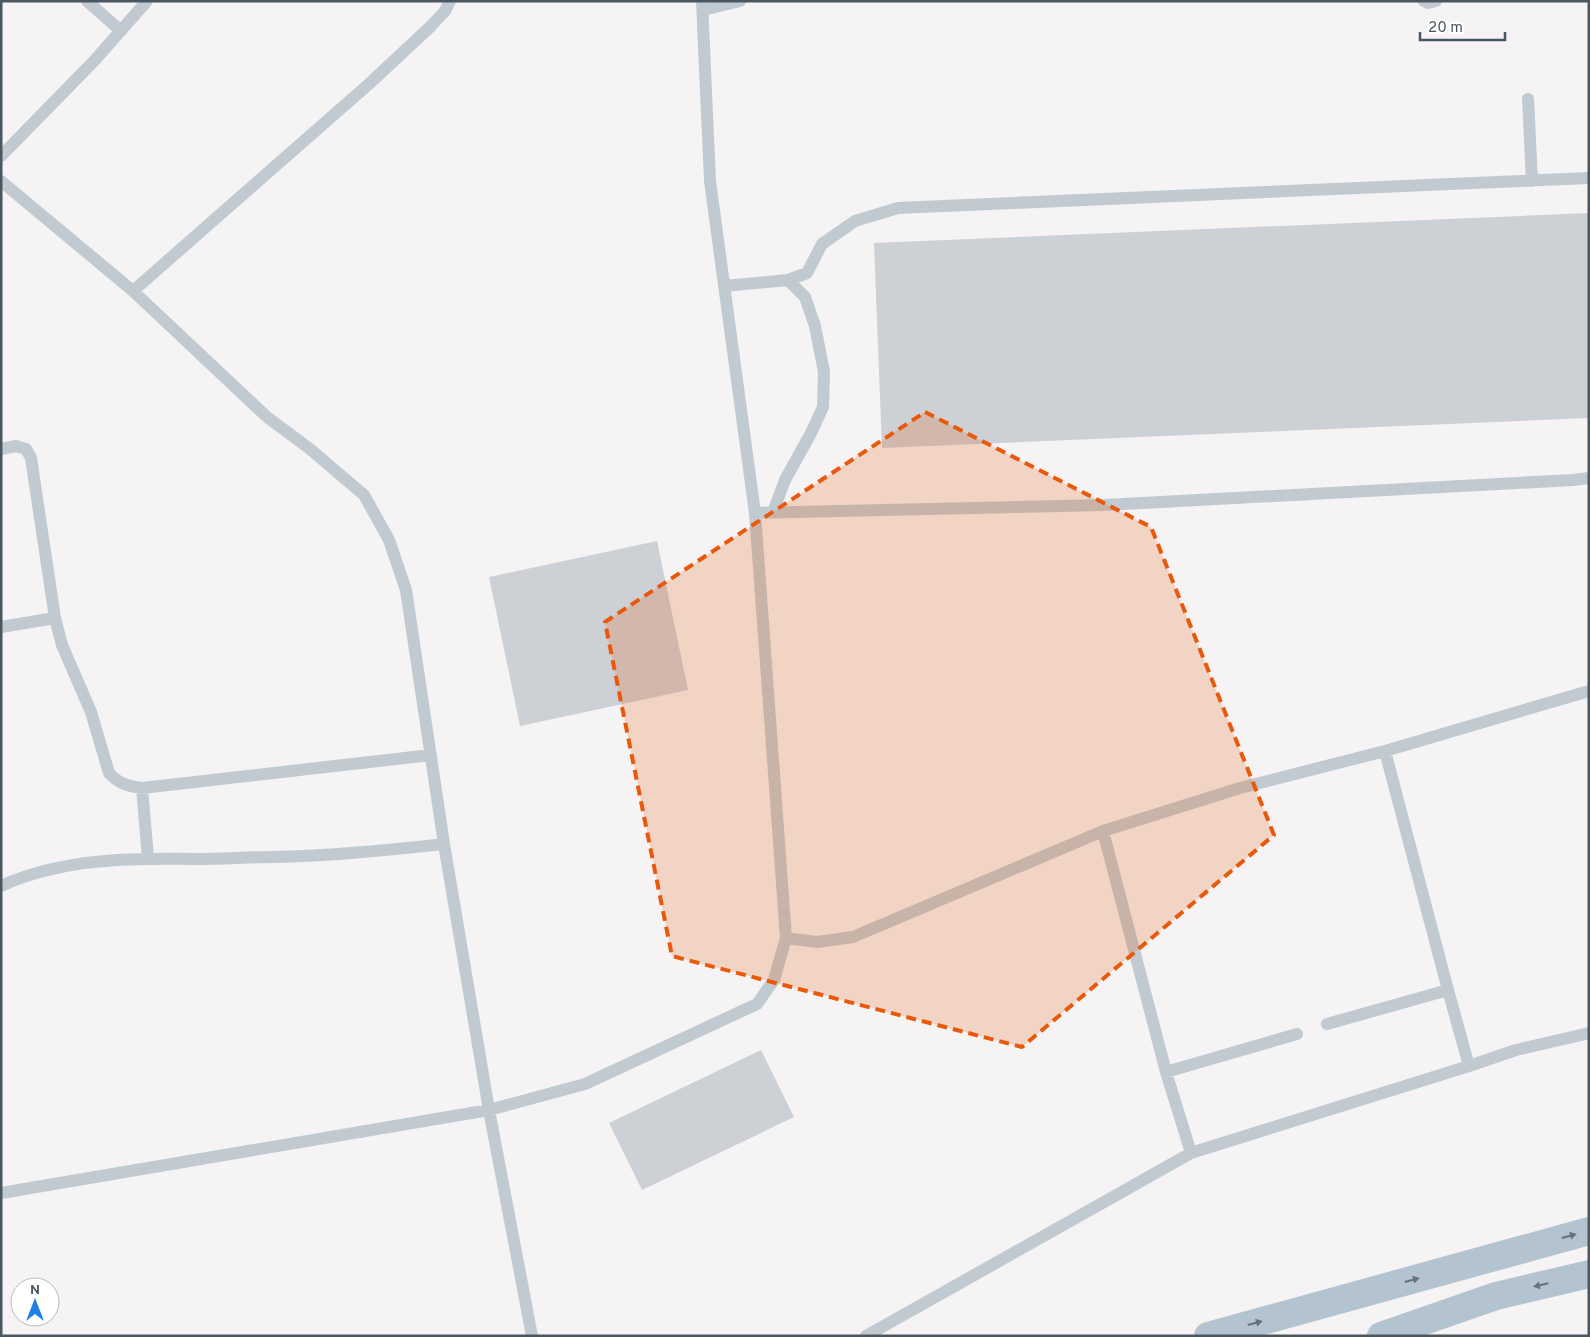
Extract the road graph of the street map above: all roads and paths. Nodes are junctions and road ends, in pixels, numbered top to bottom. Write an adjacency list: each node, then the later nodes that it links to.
1 (87, 1): 8 (lane)
2 (147, 1): 8 (lane)
3 (450, 1): 16 (lane)
4 (740, 1): 7 (lane)
5 (1424, 1): 6 (lane)
6 (1436, 1)
7 (703, 6): 15 (lane)
8 (121, 31): 10 (lane)
9 (1528, 99): 12 (lane)
10 (1, 156)
11 (1589, 178): 12 (lane)
12 (1532, 180): 14 (lane)
13 (1, 181): 16 (lane)
14 (788, 280): 15 (lane); 19 (lane)
15 (724, 286): 20 (lane)
16 (133, 291): 25 (lane)
17 (1, 449): 21 (lane)
18 (1589, 478): 19 (lane)
19 (773, 512): 20 (lane)
20 (755, 513): 31 (lane)
21 (55, 618): 22 (lane); 26 (lane)
22 (1, 627)
23 (1589, 691): 24 (lane)
24 (1385, 751): 27 (lane); 32 (lane)
25 (431, 755): 26 (lane); 28 (lane)
26 (142, 788): 29 (lane)
27 (1103, 831): 31 (lane); 37 (lane)
28 (444, 844): 29 (lane); 38 (lane)
29 (148, 858): 30 (lane)
30 (1, 886)
31 (786, 938): 38 (lane)
32 (1448, 990): 33 (lane); 36 (lane)
33 (1327, 1024)
34 (1589, 1033): 36 (lane)
35 (1297, 1034): 37 (lane)
36 (1470, 1066): 39 (lane)
37 (1166, 1072): 39 (lane)
38 (489, 1110): 40 (lane); 44 (lane)
39 (1191, 1153): 45 (lane)
40 (1, 1193)
41 (1589, 1231): 46 (main road, one-way to 41)
42 (1589, 1274): 43 (main road, one-way to 43)
43 (1411, 1331): 47 (main road)
44 (532, 1336)
45 (866, 1336)
46 (1208, 1336)
47 (1381, 1336)

